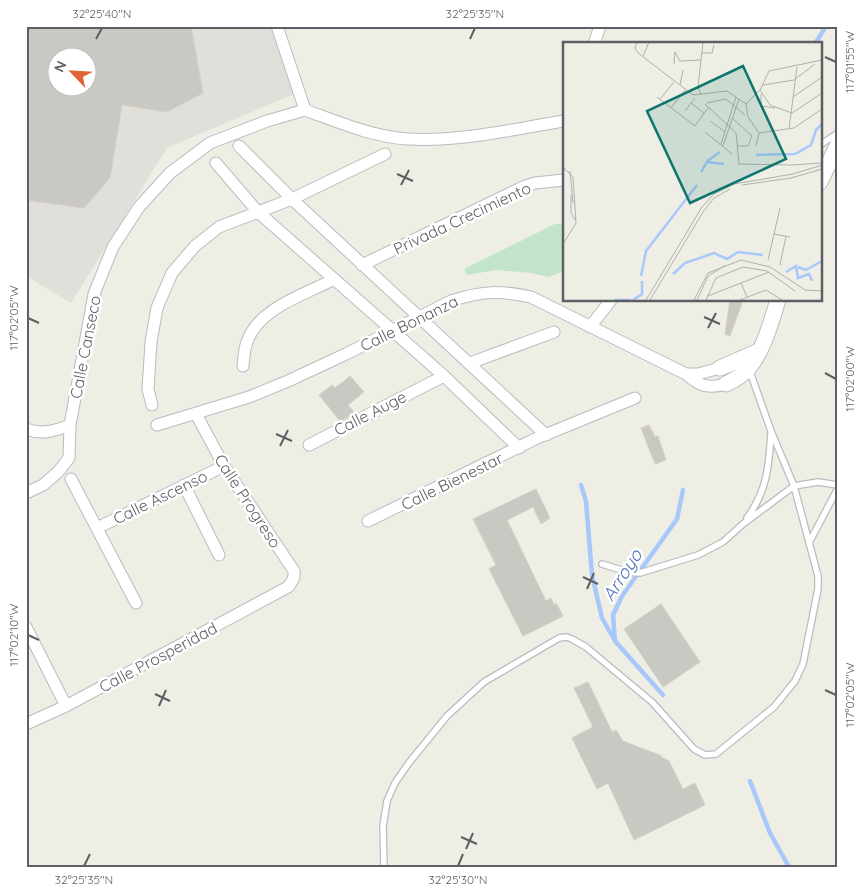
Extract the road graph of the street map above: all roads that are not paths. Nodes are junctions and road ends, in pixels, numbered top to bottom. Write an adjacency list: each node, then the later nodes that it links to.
1 (277, 26): 4 (street)
2 (600, 26): 3 (street)
3 (595, 42)
4 (306, 110): 5 (street); 34 (street, Calle Canseco)
5 (563, 121)
6 (838, 133): 7 (lane)
7 (822, 144)
8 (838, 144): 12 (street)
9 (239, 146): 14 (street)
10 (385, 154): 14 (street)
11 (216, 162): 15 (street)
12 (822, 178)
13 (563, 180): 16 (street, Privada Crecimiento)
14 (292, 199): 15 (street); 16 (street)
15 (258, 212): 17 (street); 32 (street)
16 (362, 265): 20 (street)
17 (334, 279): 22 (street); 26 (street)
18 (610, 301): 21 (street)
19 (778, 301): 24 (street)
20 (419, 317): 21 (street, Calle Bonanza); 22 (street, Calle Bonanza); 25 (street)
21 (590, 327): 28 (street, Calle Bonanza)
22 (392, 330): 29 (street); 33 (street, Calle Bonanza)
23 (554, 332): 25 (street)
24 (751, 359): 27 (street); 30 (street, Calle Bonanza); 37 (lane)
25 (470, 363): 38 (street)
26 (244, 366)
27 (720, 368): 28 (street)
28 (686, 374): 30 (street, Calle Bonanza)
29 (444, 376): 39 (street, Calle Auge); 40 (street)
30 (726, 384)
31 (635, 398): 38 (street, Calle Bienestar)
32 (152, 405)
33 (196, 414): 35 (street, Calle Bonanza); 41 (street, Calle Progreso)
34 (70, 425): 36 (street); 46 (street, Calle Canseco)
35 (157, 425)
36 (26, 430)
37 (771, 431): 44 (lane); 48 (lane)
38 (546, 435): 40 (street, Calle Bienestar)
39 (308, 445)
40 (519, 448): 47 (street, Calle Bienestar)
41 (224, 466): 43 (street, Calle Ascenso); 53 (street, Calle Progreso)
42 (71, 479): 49 (street)
43 (184, 485): 49 (street, Calle Ascenso); 51 (street)
44 (794, 486): 45 (lane); 48 (lane); 50 (lane)
45 (838, 487): 50 (lane)
46 (26, 494)
47 (368, 521)
48 (743, 524): 52 (lane)
49 (97, 528): 54 (street)
50 (810, 541): 58 (lane)
51 (219, 555)
52 (602, 564)
53 (288, 587): 56 (street, Calle Prosperidad)
54 (136, 603)
55 (26, 627): 56 (street)
56 (66, 706): 57 (street, Calle Prosperidad)
57 (26, 724)
58 (384, 867)

